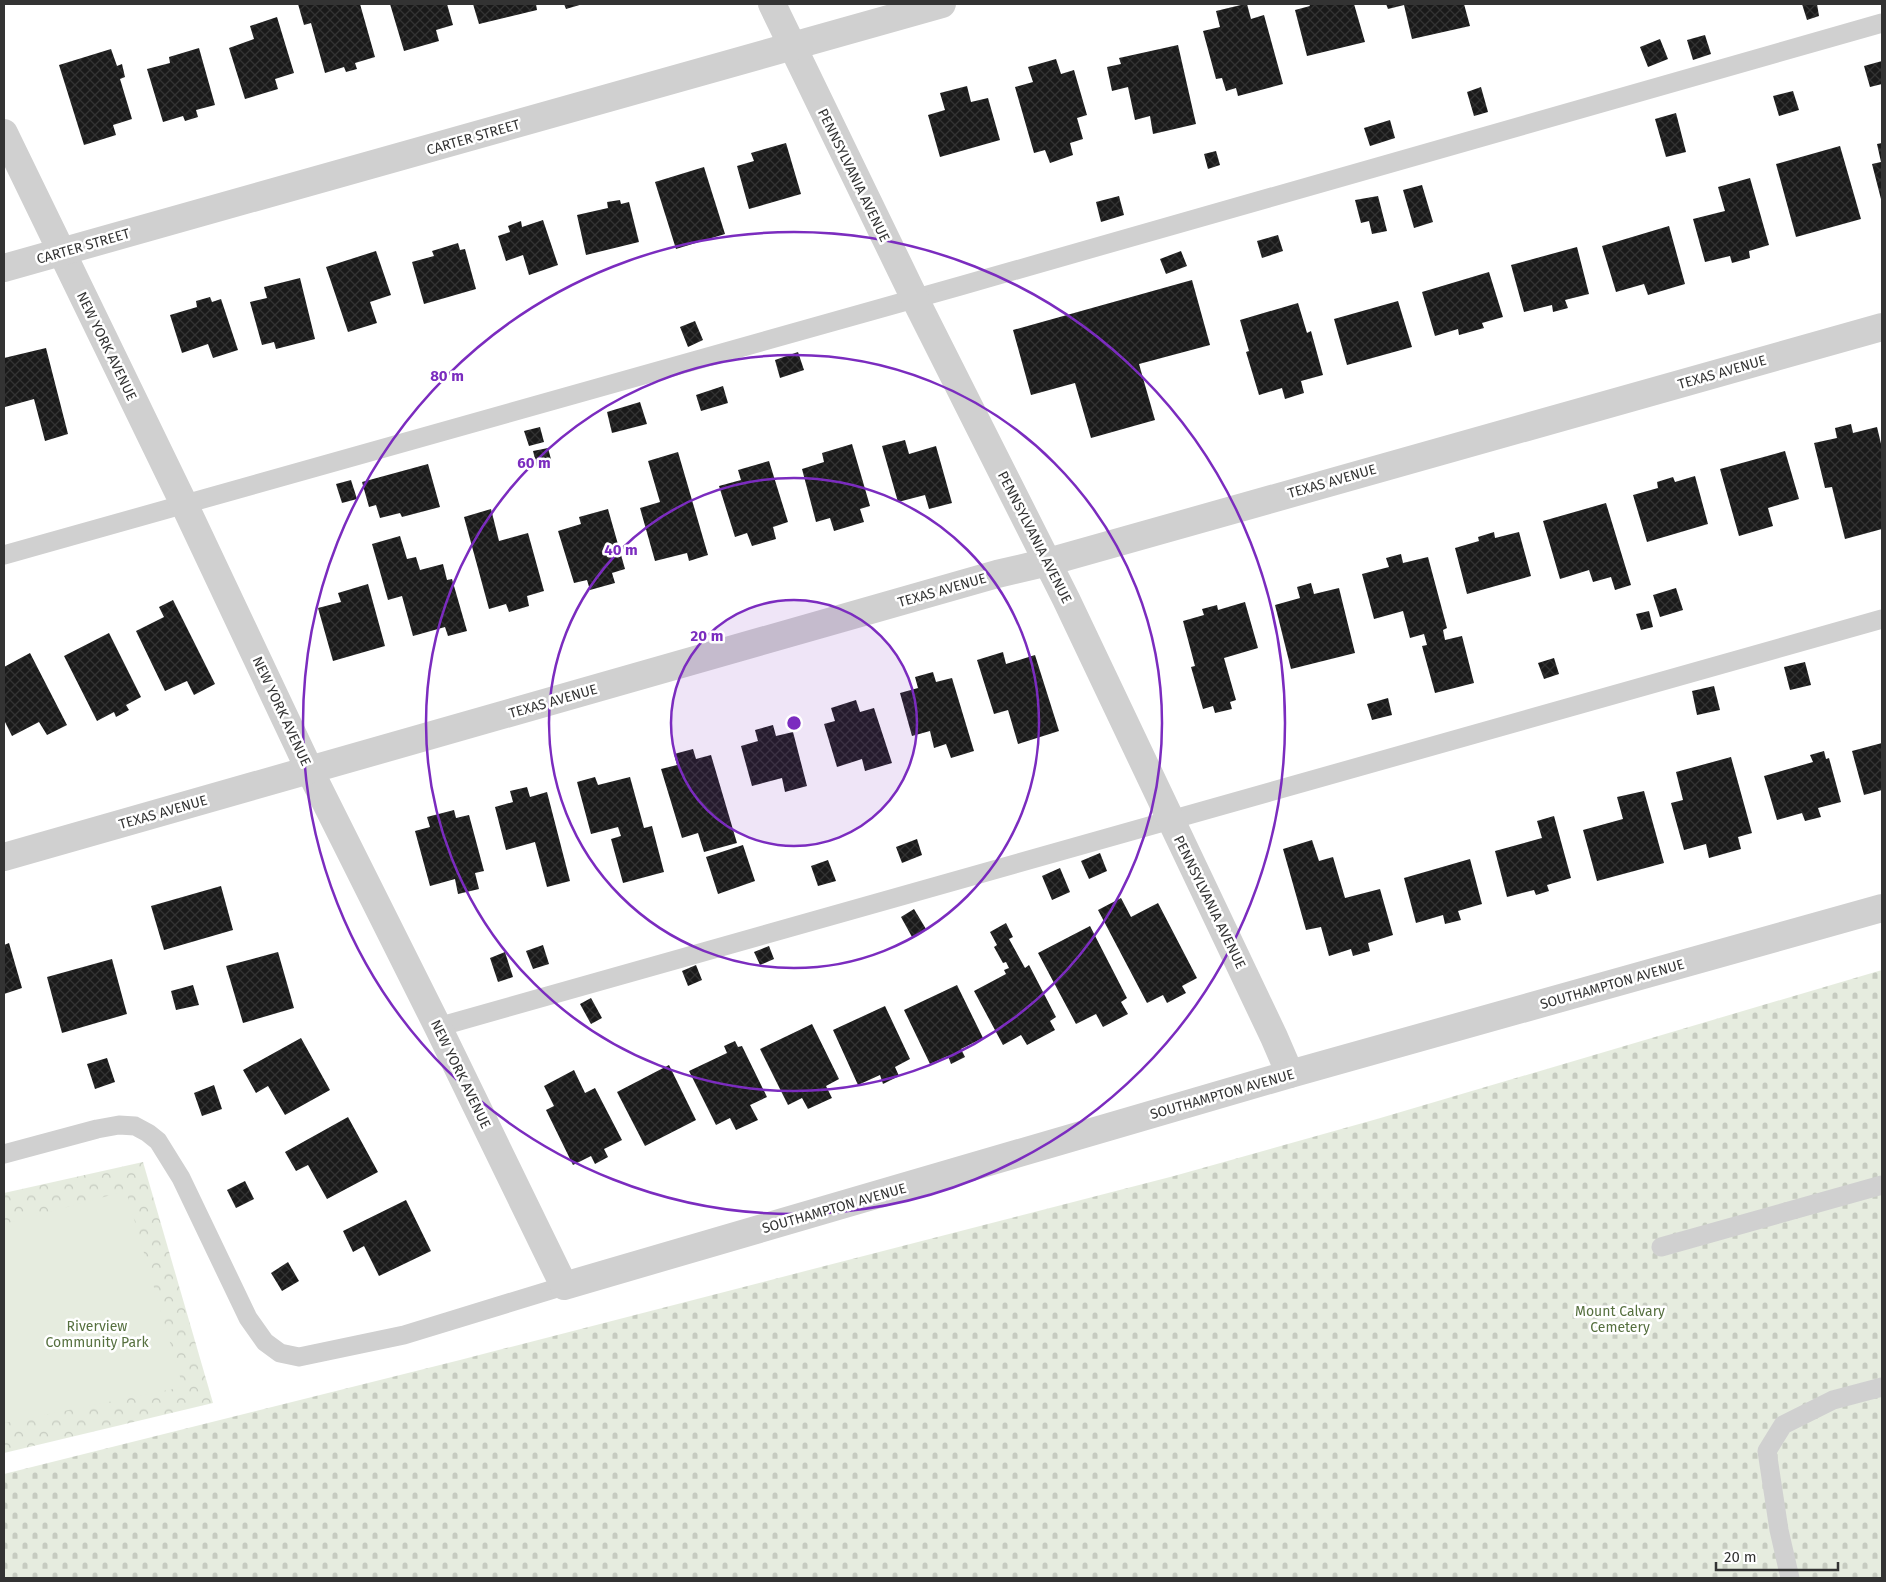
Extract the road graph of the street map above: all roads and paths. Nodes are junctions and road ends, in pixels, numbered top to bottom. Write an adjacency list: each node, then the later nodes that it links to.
1 (772, 4): 4 (street, PENNSYLVANIA AVENUE)
2 (942, 4): 4 (street, CARTER STREET)
3 (1882, 23): 8 (lane)
4 (793, 46): 6 (street, CARTER STREET); 8 (street, PENNSYLVANIA AVENUE)
5 (4, 133): 6 (street, NEW YORK AVENUE)
6 (61, 253): 7 (street, CARTER STREET); 10 (street, NEW YORK AVENUE)
7 (4, 268)
8 (915, 299): 10 (lane); 12 (street, PENNSYLVANIA AVENUE)
9 (1882, 327): 12 (street, TEXAS AVENUE)
10 (184, 504): 11 (lane); 14 (street, NEW YORK AVENUE)
11 (4, 556)
12 (1048, 562): 14 (street, TEXAS AVENUE); 15 (street, PENNSYLVANIA AVENUE)
13 (1882, 619): 15 (lane)
14 (310, 771): 16 (street, TEXAS AVENUE); 18 (street, NEW YORK AVENUE)
15 (1171, 820): 18 (lane); 19 (street, PENNSYLVANIA AVENUE)
16 (4, 857)
17 (1882, 908): 19 (street, SOUTHAMPTON AVENUE)
18 (438, 1027): 23 (street, NEW YORK AVENUE)
19 (1290, 1074): 23 (street, SOUTHAMPTON AVENUE)
20 (4, 1154): 23 (lane)
21 (1882, 1185): 22 (lane)
22 (1661, 1247)
23 (564, 1286)
24 (1882, 1387): 25 (lane)
25 (1790, 1578)

